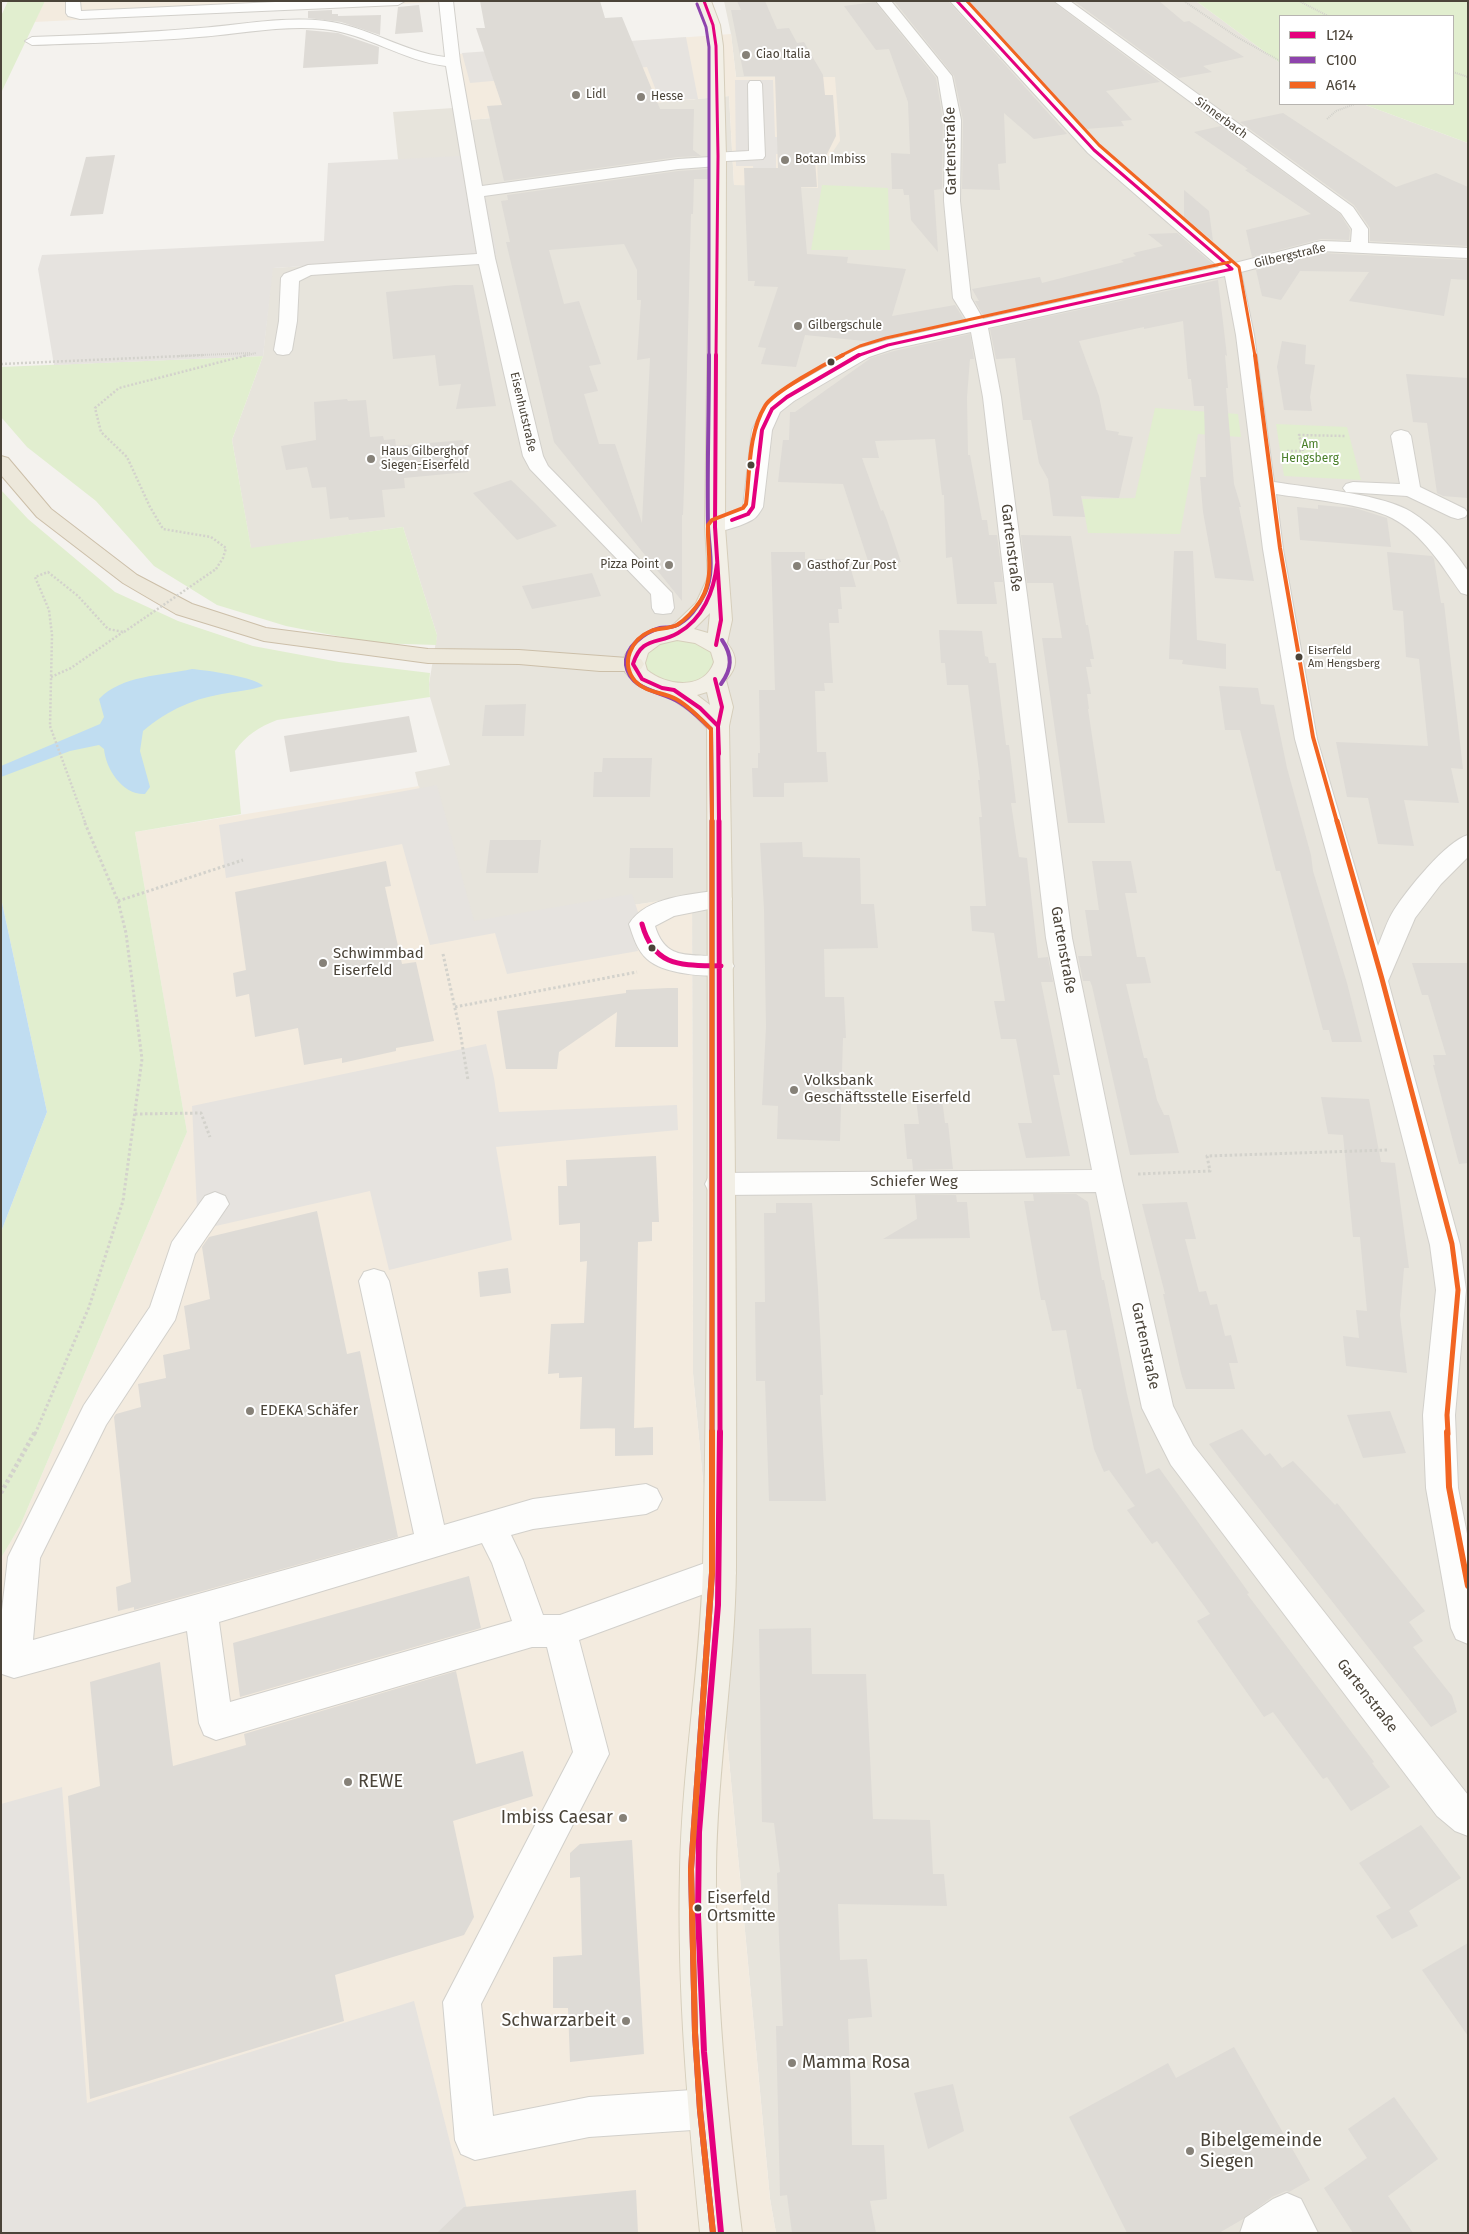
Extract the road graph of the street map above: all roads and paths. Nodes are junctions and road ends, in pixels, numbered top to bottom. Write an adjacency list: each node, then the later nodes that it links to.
1 (74, 1): 2 (street)
2 (398, 1)
3 (704, 1): 19 (main road)
4 (883, 1): 25 (street, Gartenstraße)
5 (957, 1): 24 (street)
6 (1061, 1): 21 (street, Sinnerbach)
7 (1184, 1): 12 (path)
8 (1299, 1): 10 (path)
9 (446, 2): 13 (street, Eisenhutstraße)
10 (1326, 15)
11 (32, 41): 13 (street)
12 (1279, 60)
13 (453, 62): 20 (street, Eisenhutstraße)
14 (1454, 72): 15 (path)
15 (1468, 77)
16 (755, 84): 19 (street)
17 (1352, 105): 18 (path)
18 (1327, 118)
19 (718, 158): 20 (street); 36 (main road)
20 (474, 192): 23 (street, Eisenhutstraße)
21 (1358, 247): 22 (street, Gilbergstraße); 24 (street, Gilbergstraße)
22 (1468, 253)
23 (486, 258): 26 (street); 39 (street, Eisenhutstraße)
24 (1232, 269): 25 (street, Gilbergstraße); 32 (street)
25 (979, 326): 36 (street, Gilbergstraße); 61 (street, Gartenstraße)
26 (283, 350)
27 (1, 364): 40 (path, bridge)
28 (1299, 435): 29 (path)
29 (1345, 436)
30 (1401, 436): 34 (street)
31 (1, 462): 43 (highway)
32 (1264, 486): 33 (street); 55 (street)
33 (1291, 489): 34 (street); 38 (street)
34 (1411, 490): 35 (street)
35 (1458, 513)
36 (715, 526): 37 (main road)
37 (717, 579): 41 (main road); 42 (main road)
38 (1468, 588)
39 (663, 608)
40 (124, 632): 44 (path); 44 (path)
41 (678, 633): 42 (main road); 43 (main road)
42 (716, 645): 45 (main road)
43 (636, 656): 46 (main road)
44 (51, 677): 51 (path)
45 (715, 679): 46 (main road); 47 (main road)
46 (674, 690): 47 (main road)
47 (718, 726): 50 (main road)
48 (1468, 843): 55 (street)
49 (243, 860): 51 (path)
50 (720, 899): 53 (street); 54 (main road)
51 (118, 901): 58 (path)
52 (443, 954): 56 (path)
53 (668, 959): 54 (street); 56 (path)
54 (720, 966): 62 (main road)
55 (1375, 981): 60 (street)
56 (455, 1007): 57 (path)
57 (468, 1080)
58 (134, 1114): 59 (path); 65 (path)
59 (210, 1137)
60 (1421, 1148): 61 (path); 71 (street)
61 (1108, 1181): 62 (street, Schiefer Weg); 73 (street, Gartenstraße)
62 (719, 1184): 69 (main road)
63 (215, 1204): 70 (street)
64 (374, 1281): 68 (street)
65 (1, 1493)
66 (646, 1499): 67 (street)
67 (490, 1526): 68 (street); 72 (street)
68 (432, 1544): 70 (street)
69 (718, 1573): 72 (street); 74 (main road)
70 (201, 1611): 72 (street)
71 (1468, 1628)
72 (546, 1631): 74 (street)
73 (1468, 1818)
74 (707, 2109): 75 (main road)
75 (721, 2233)
76 (1260, 2233): 77 (street)
77 (1298, 2233)

